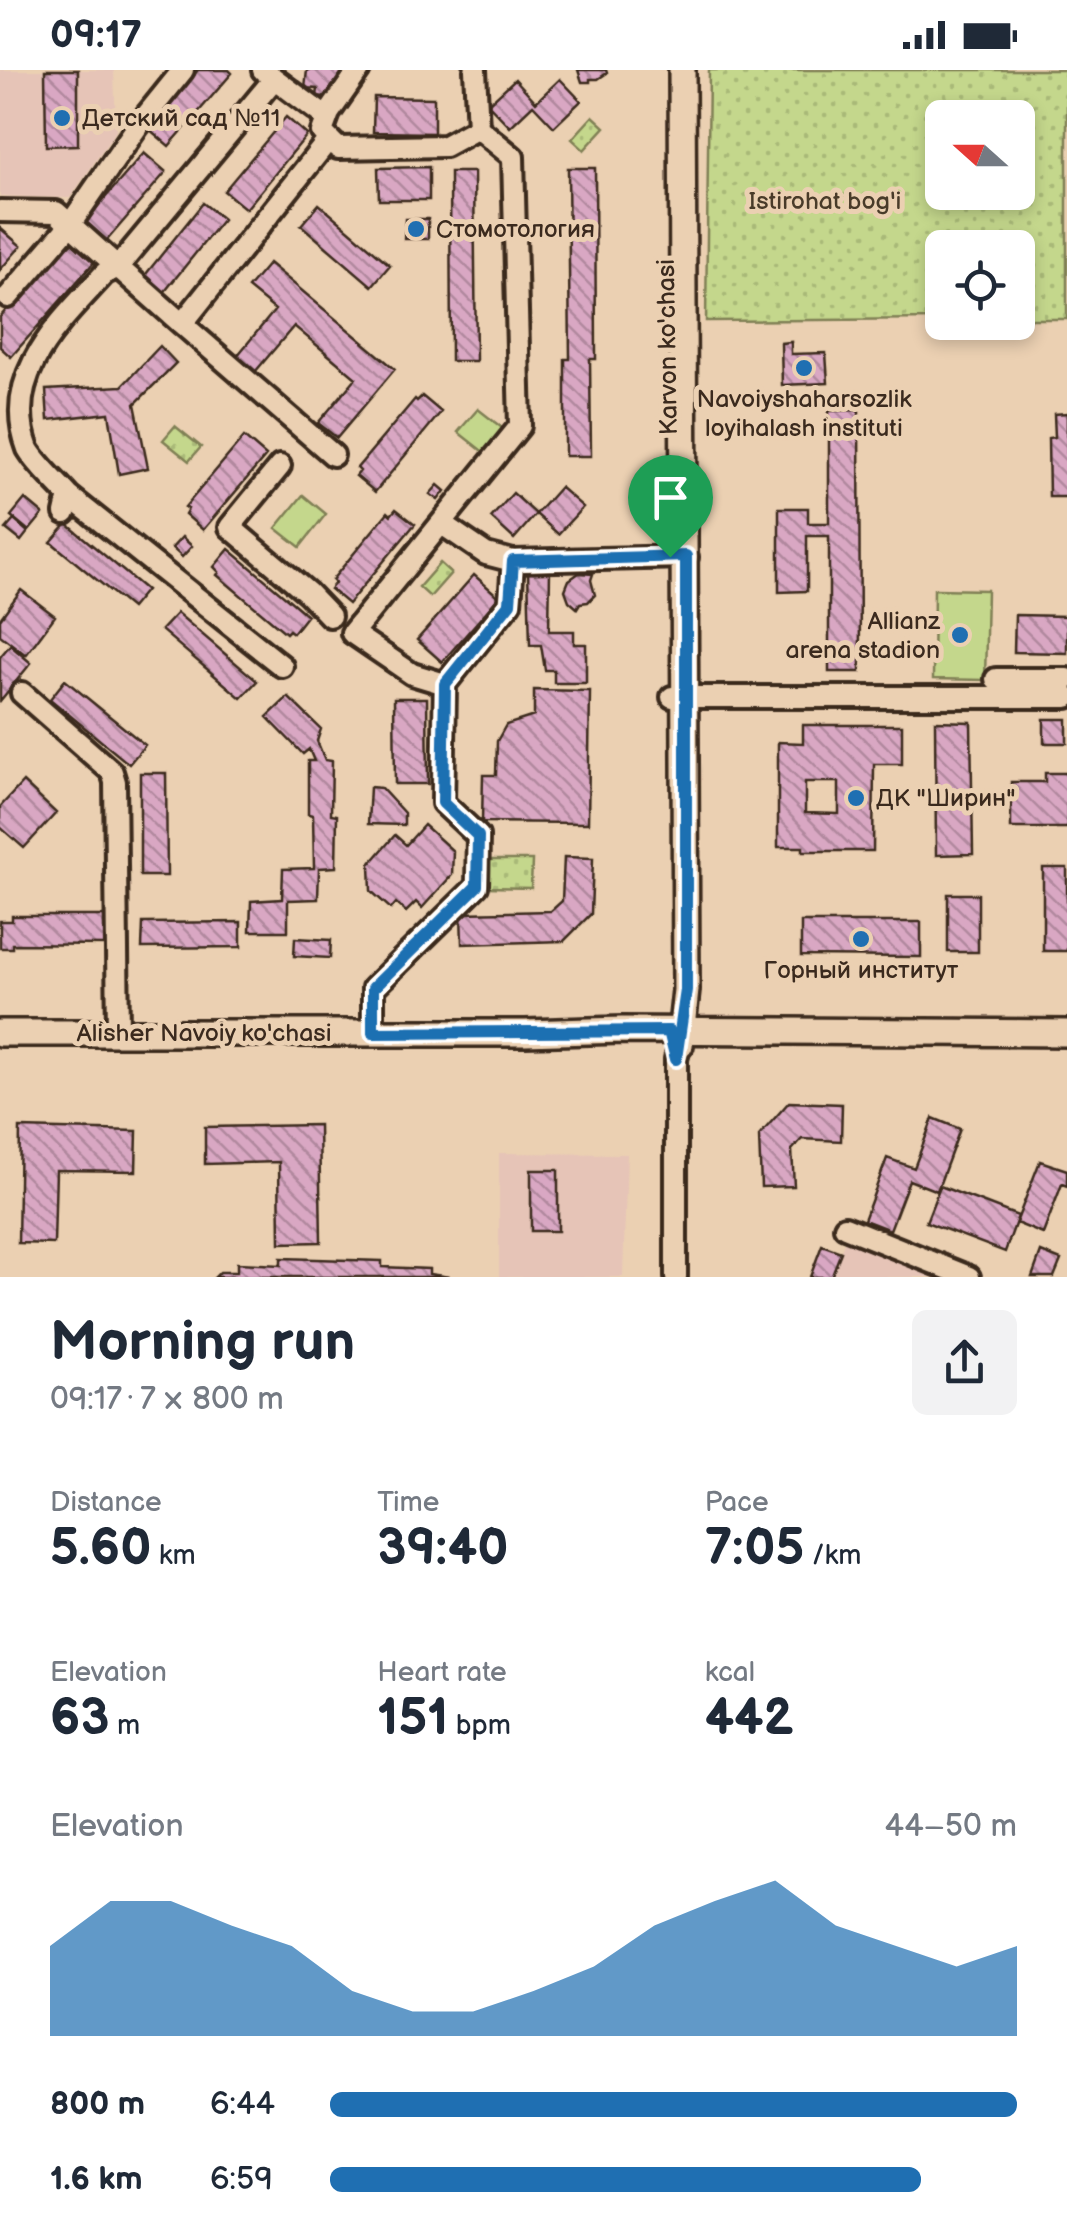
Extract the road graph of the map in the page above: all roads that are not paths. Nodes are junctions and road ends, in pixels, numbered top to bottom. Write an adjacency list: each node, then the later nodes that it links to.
1 (183, 70): 10 (street)
2 (359, 70): 8 (street)
3 (475, 70): 7 (street)
4 (665, 70): 17 (main road, Karvon ko'chasi)
5 (682, 70): 17 (main road)
6 (269, 74): 8 (street); 11 (street)
7 (478, 128): 8 (street); 16 (street)
8 (328, 129): 13 (street)
9 (0, 211): 10 (street)
10 (68, 226): 11 (street); 12 (street)
11 (117, 268): 13 (street); 20 (street)
12 (3, 298)
13 (182, 324): 14 (street)
14 (333, 456)
15 (280, 466): 19 (street)
16 (442, 524): 18 (street); 23 (street)
17 (678, 557): 18 (street); 25 (main road, Karvon ko'chasi)
18 (513, 561): 23 (street)
19 (330, 616)
20 (282, 666)
21 (996, 679): 22 (street)
22 (1067, 679)
23 (445, 684): 29 (street)
24 (22, 693): 27 (street)
25 (679, 697): 26 (street); 31 (main road, Karvon ko'chasi)
26 (1067, 697)
27 (118, 1032): 28 (main road, Alisher Navoiy ko'chasi); 29 (main road, Alisher Navoiy ko'chasi)
28 (0, 1033)
29 (373, 1033): 31 (main road, Alisher Navoiy ko'chasi)
30 (1067, 1033): 31 (main road, Alisher Navoiy ko'chasi)
31 (675, 1042): 32 (main road, Alisher Navoiy ko'chasi); 33 (main road, Alisher Navoiy ko'chasi); 35 (street)
32 (1067, 1045)
33 (0, 1046)
34 (845, 1227): 36 (street)
35 (676, 1277)
36 (969, 1277)

